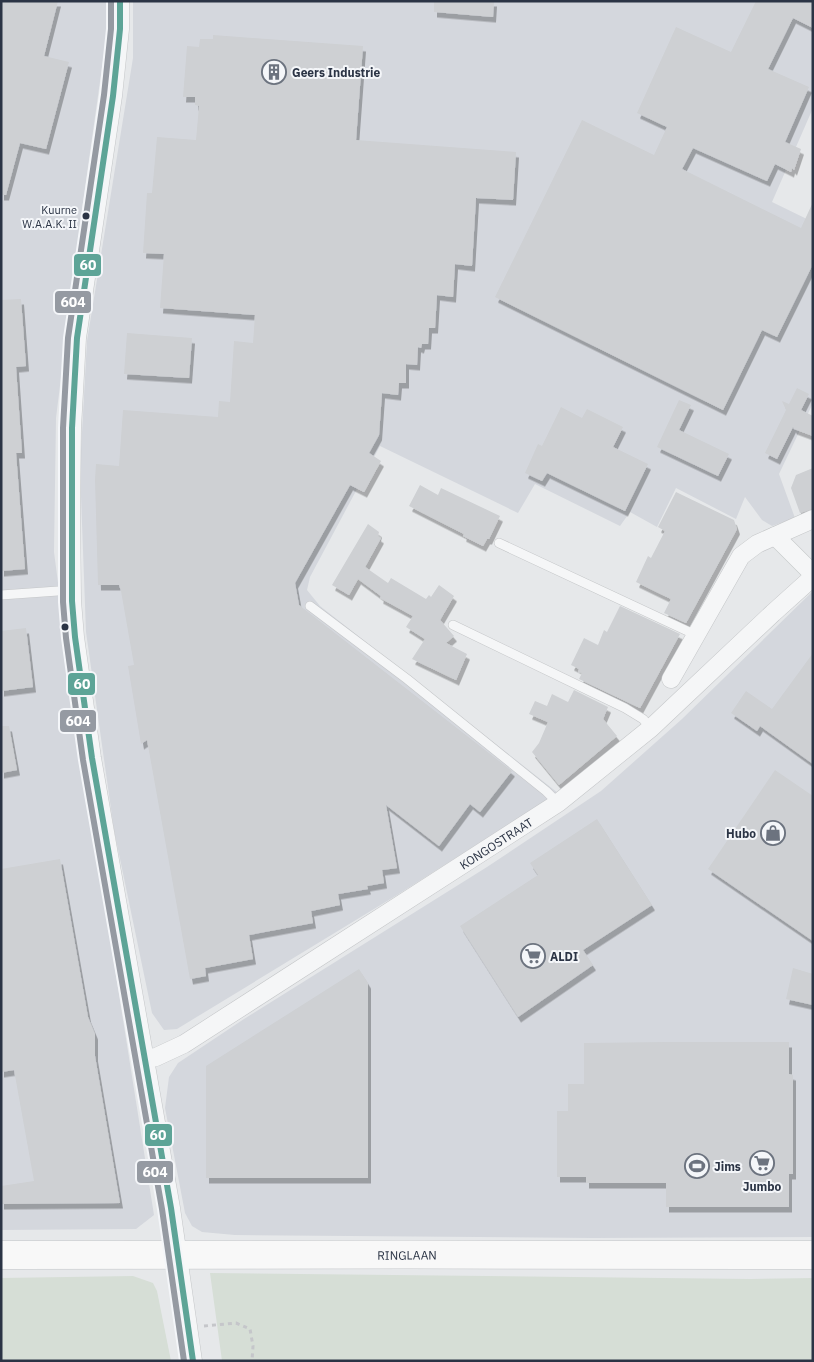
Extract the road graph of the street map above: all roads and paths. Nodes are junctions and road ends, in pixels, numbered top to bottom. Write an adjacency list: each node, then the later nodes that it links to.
1 (120, 1): 6 (street)
2 (813, 519): 3 (street)
3 (775, 536): 5 (street, KONGOSTRAAT); 10 (street)
4 (499, 543): 10 (lane)
5 (813, 576): 12 (street, KONGOSTRAAT)
6 (72, 590): 7 (lane); 14 (street)
7 (1, 595)
8 (310, 606): 13 (lane)
9 (453, 625): 12 (lane)
10 (696, 635): 11 (street)
11 (671, 679)
12 (651, 728): 13 (street, KONGOSTRAAT)
13 (558, 803): 14 (street, KONGOSTRAAT)
14 (144, 1059): 16 (street)
15 (1, 1255): 16 (main road, RINGLAAN)
16 (178, 1255): 17 (main road, RINGLAAN); 18 (street)
17 (813, 1255)
18 (189, 1328): 19 (street); 20 (path)
19 (193, 1361)
20 (252, 1361)

